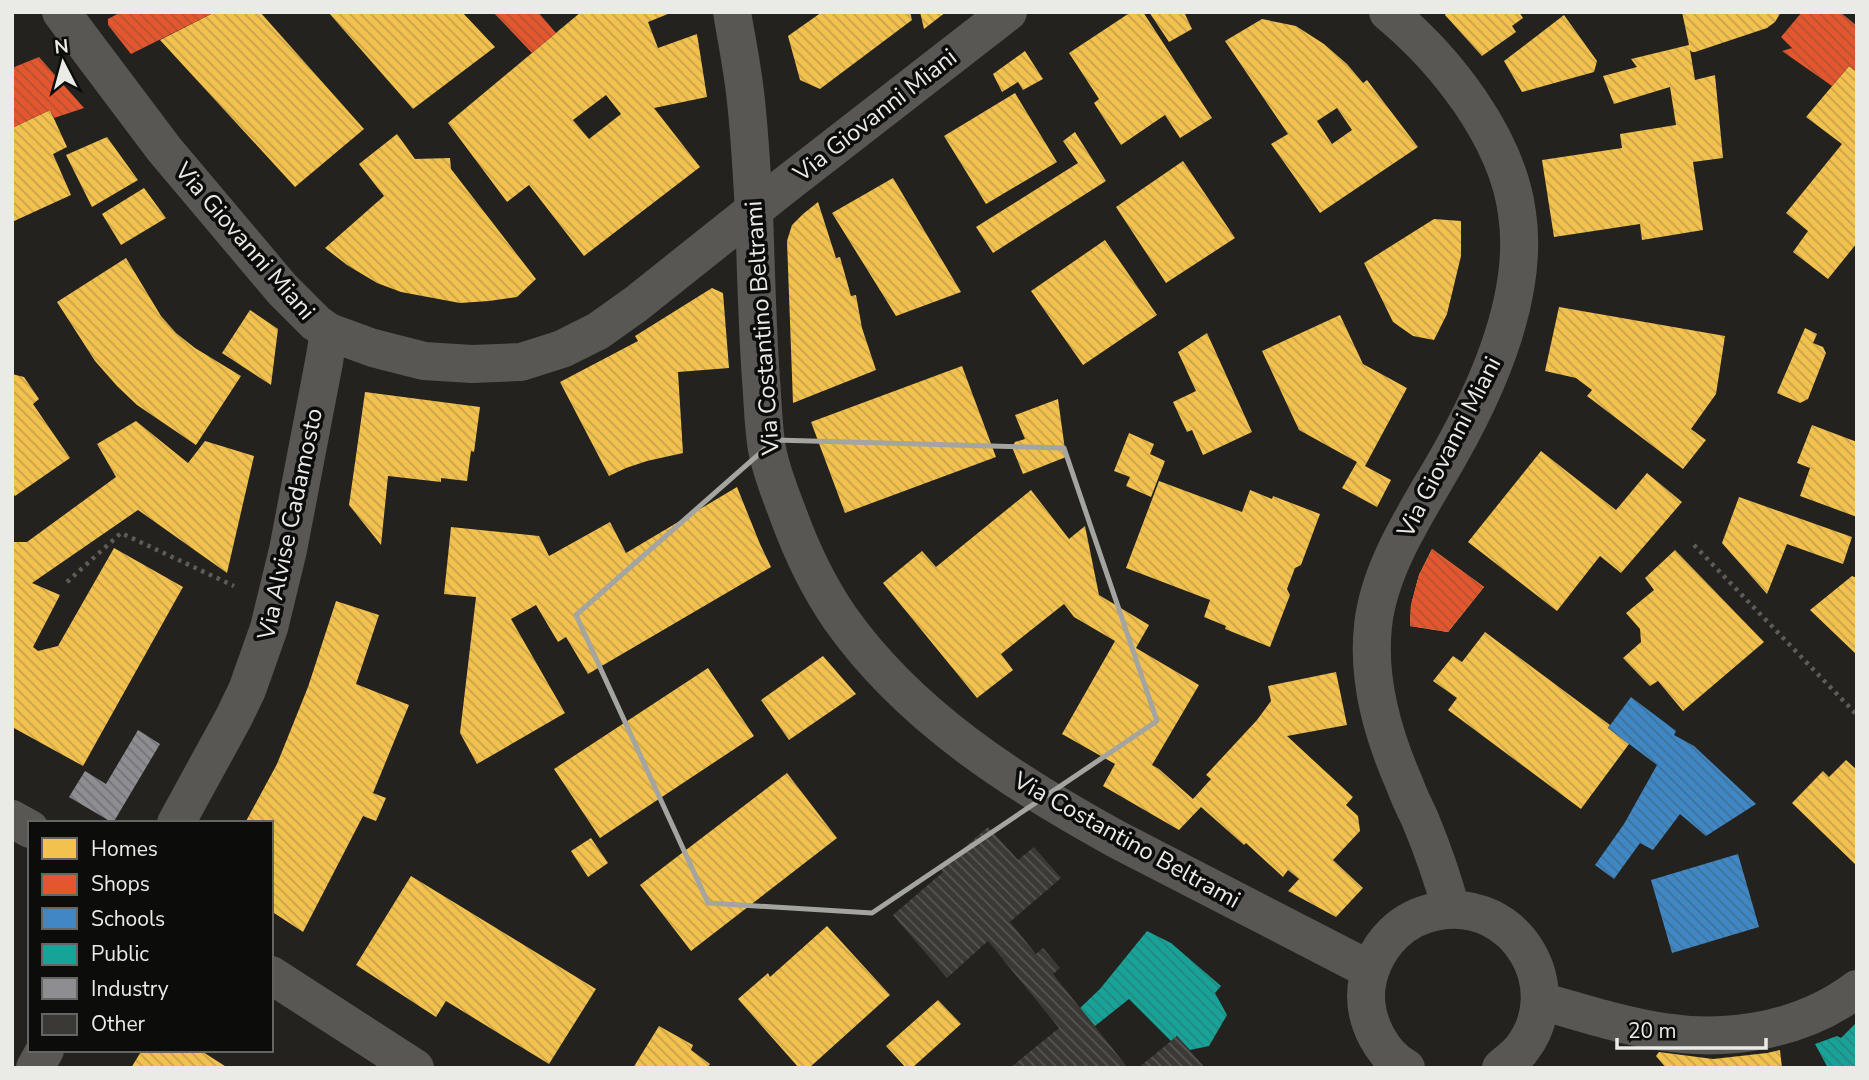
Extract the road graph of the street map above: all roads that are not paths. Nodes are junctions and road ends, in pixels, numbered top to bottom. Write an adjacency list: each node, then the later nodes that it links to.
1 (61, 12): 6 (street, Via Giovanni Miani)
2 (732, 12): 5 (street, Via Costantino Beltrami)
3 (1008, 12): 5 (street, Via Giovanni Miani)
4 (1388, 12): 10 (street, Via Giovanni Miani)
5 (754, 210): 6 (street, Via Giovanni Miani); 11 (street, Via Costantino Beltrami)
6 (329, 332): 8 (street, Via Alvise Cadamosto)
7 (12, 820): 9 (street)
8 (177, 821)
9 (28, 828)
10 (1451, 909): 11 (street); 14 (street)
11 (1370, 970): 16 (street)
12 (273, 976): 18 (street)
13 (1857, 989): 14 (street)
14 (1540, 1001): 19 (street)
15 (44, 1052): 17 (street)
16 (1401, 1067)
17 (35, 1068)
18 (415, 1068)
19 (1501, 1068)

